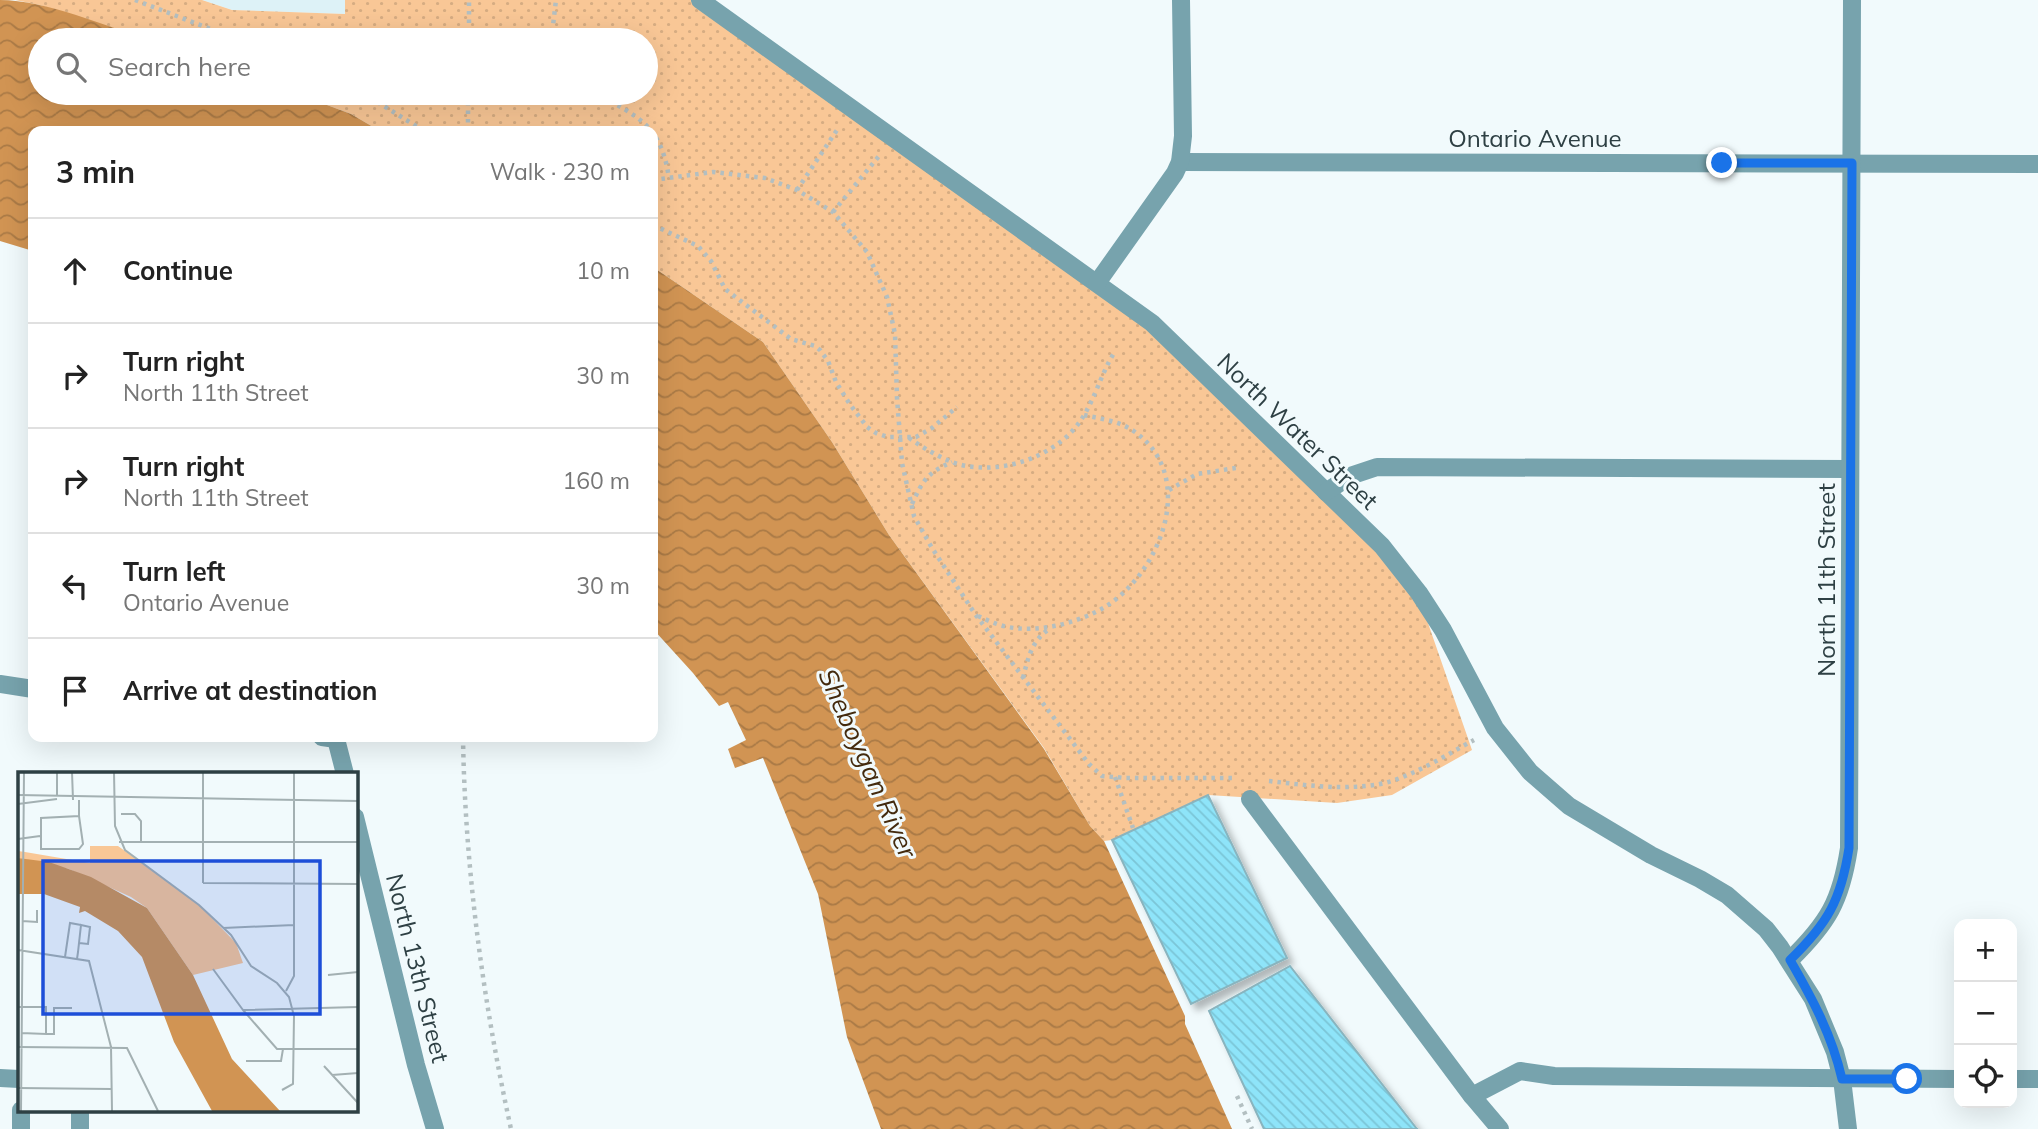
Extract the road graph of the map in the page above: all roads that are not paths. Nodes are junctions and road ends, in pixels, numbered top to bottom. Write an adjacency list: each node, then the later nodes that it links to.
1 (700, 0): 7 (street, North Water Street)
2 (1181, 0): 4 (street)
3 (1852, 0): 5 (street, North 11th Street)
4 (1180, 162): 5 (street, Ontario Avenue); 7 (street)
5 (1852, 163): 6 (street, Ontario Avenue); 8 (street, North 11th Street)
6 (2038, 164)
7 (1097, 283): 9 (street, North Water Street)
8 (1850, 469): 9 (street); 16 (street, North 11th Street)
9 (1326, 492): 16 (street, North Water Street)
10 (0, 684): 11 (street)
11 (28, 688)
12 (331, 742): 13 (street)
13 (344, 772)
14 (1250, 799): 23 (street)
15 (357, 825): 24 (street, North 13th Street)
16 (1790, 960): 19 (street)
17 (0, 1078): 18 (street)
18 (18, 1079)
19 (1842, 1079): 20 (street); 23 (street); 26 (street)
20 (1954, 1079)
21 (2017, 1079): 22 (street)
22 (2038, 1079)
23 (1472, 1096): 25 (street)
24 (435, 1129)
25 (1500, 1129)
26 (1848, 1129)

